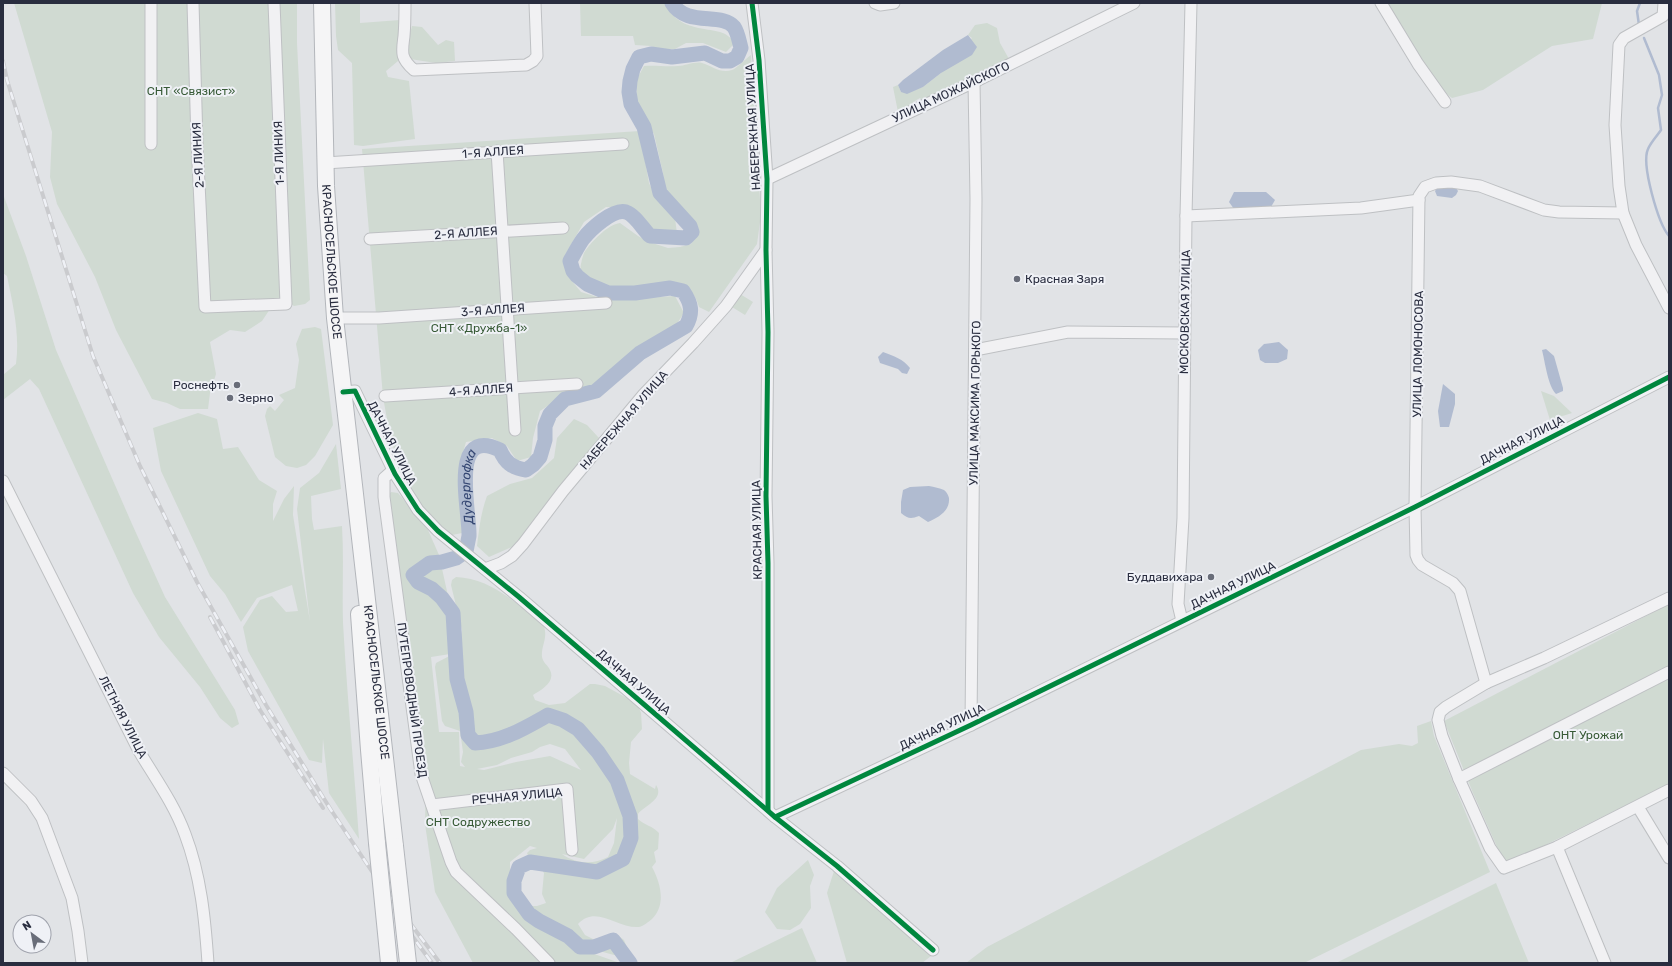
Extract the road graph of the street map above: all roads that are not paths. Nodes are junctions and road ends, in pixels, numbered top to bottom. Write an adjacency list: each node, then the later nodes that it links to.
1 (151, 3): 17 (street)
2 (193, 3): 30 (street, 2-Я ЛИНИЯ)
3 (274, 3): 30 (street, 1-Я ЛИНИЯ)
4 (322, 3): 20 (highway, КРАСНОСЕЛЬСКОЕ ШОССЕ)
5 (405, 3): 6 (street)
6 (535, 3)
7 (752, 3): 21 (street, НАБЕРЕЖНАЯ УЛИЦА)
8 (875, 3): 9 (street)
9 (894, 3)
10 (1134, 3): 15 (street, УЛИЦА МОЖАЙСКОГО)
11 (1191, 3): 24 (street, МОСКОВСКАЯ УЛИЦА)
12 (1381, 3): 16 (street)
13 (1664, 3): 14 (street)
14 (1666, 16): 23 (street)
15 (974, 82): 21 (street, УЛИЦА МОЖАЙСКОГО); 35 (street, УЛИЦА МАКСИМА ГОРЬКОГО)
16 (1445, 102)
17 (151, 144)
18 (623, 144): 19 (street, 1-Я АЛЛЕЯ)
19 (497, 151): 20 (street, 1-Я АЛЛЕЯ); 26 (street)
20 (325, 163): 33 (highway, КРАСНОСЕЛЬСКОЕ ШОССЕ)
21 (767, 179): 28 (street, НАБЕРЕЖНАЯ УЛИЦА)
22 (1419, 200): 23 (street); 24 (street); 44 (street, УЛИЦА ЛОМОНОСОВА)
23 (1623, 213): 31 (street)
24 (1186, 216): 34 (street, МОСКОВСКАЯ УЛИЦА)
25 (563, 228): 26 (street, 2-Я АЛЛЕЯ)
26 (502, 231): 27 (street, 2-Я АЛЛЕЯ); 32 (street)
27 (370, 240)
28 (766, 250): 46 (street, НАБЕРЕЖНАЯ УЛИЦА); 57 (street, КРАСНАЯ УЛИЦА)
29 (606, 303): 32 (street, 3-Я АЛЛЕЯ)
30 (286, 304)
31 (1669, 308)
32 (507, 309): 33 (street, 3-Я АЛЛЕЯ); 38 (street)
33 (335, 318): 39 (highway, КРАСНОСЕЛЬСКОЕ ШОССЕ)
34 (1184, 333): 35 (street); 48 (street, МОСКОВСКАЯ УЛИЦА)
35 (976, 350): 51 (street, УЛИЦА МАКСИМА ГОРЬКОГО)
36 (1669, 377): 44 (street, ДАЧНАЯ УЛИЦА)
37 (577, 384): 38 (street, 4-Я АЛЛЕЯ)
38 (513, 388): 40 (street, 4-Я АЛЛЕЯ); 41 (street)
39 (343, 392): 42 (street, ДАЧНАЯ УЛИЦА); 45 (highway, КРАСНОСЕЛЬСКОЕ ШОССЕ)
40 (385, 396)
41 (515, 430)
42 (393, 470): 46 (street, ДАЧНАЯ УЛИЦА); 55 (street, ПУТЕПРОВОДНЫЙ ПРОЕЗД)
43 (3, 481): 63 (street, ЛЕТНЯЯ УЛИЦА)
44 (1415, 507): 48 (street, ДАЧНАЯ УЛИЦА); 50 (street, УЛИЦА ЛОМОНОСОВА)
45 (359, 519): 64 (highway, КРАСНОСЕЛЬСКОЕ ШОССЕ, bridge); 65 (highway, КРАСНОСЕЛЬСКОЕ ШОССЕ, bridge)
46 (485, 569): 57 (street, ДАЧНАЯ УЛИЦА)
47 (1669, 598): 50 (street)
48 (1182, 622): 51 (street, ДАЧНАЯ УЛИЦА)
49 (1669, 672): 53 (street)
50 (1486, 683): 53 (street)
51 (971, 725): 57 (street, ДАЧНАЯ УЛИЦА)
52 (3, 773): 62 (street)
53 (1459, 780): 58 (street)
54 (1669, 790): 56 (street)
55 (432, 805): 59 (street, РЕЧНАЯ УЛИЦА); 66 (street, ПУТЕПРОВОДНЫЙ ПРОЕЗД)
56 (1638, 807): 58 (street); 60 (street)
57 (772, 814): 61 (street)
58 (1557, 847): 67 (street)
59 (572, 850)
60 (1669, 858)
61 (934, 950)
62 (82, 963)
63 (208, 963)
64 (390, 963)
65 (408, 963)
66 (549, 963)
67 (1605, 963)

